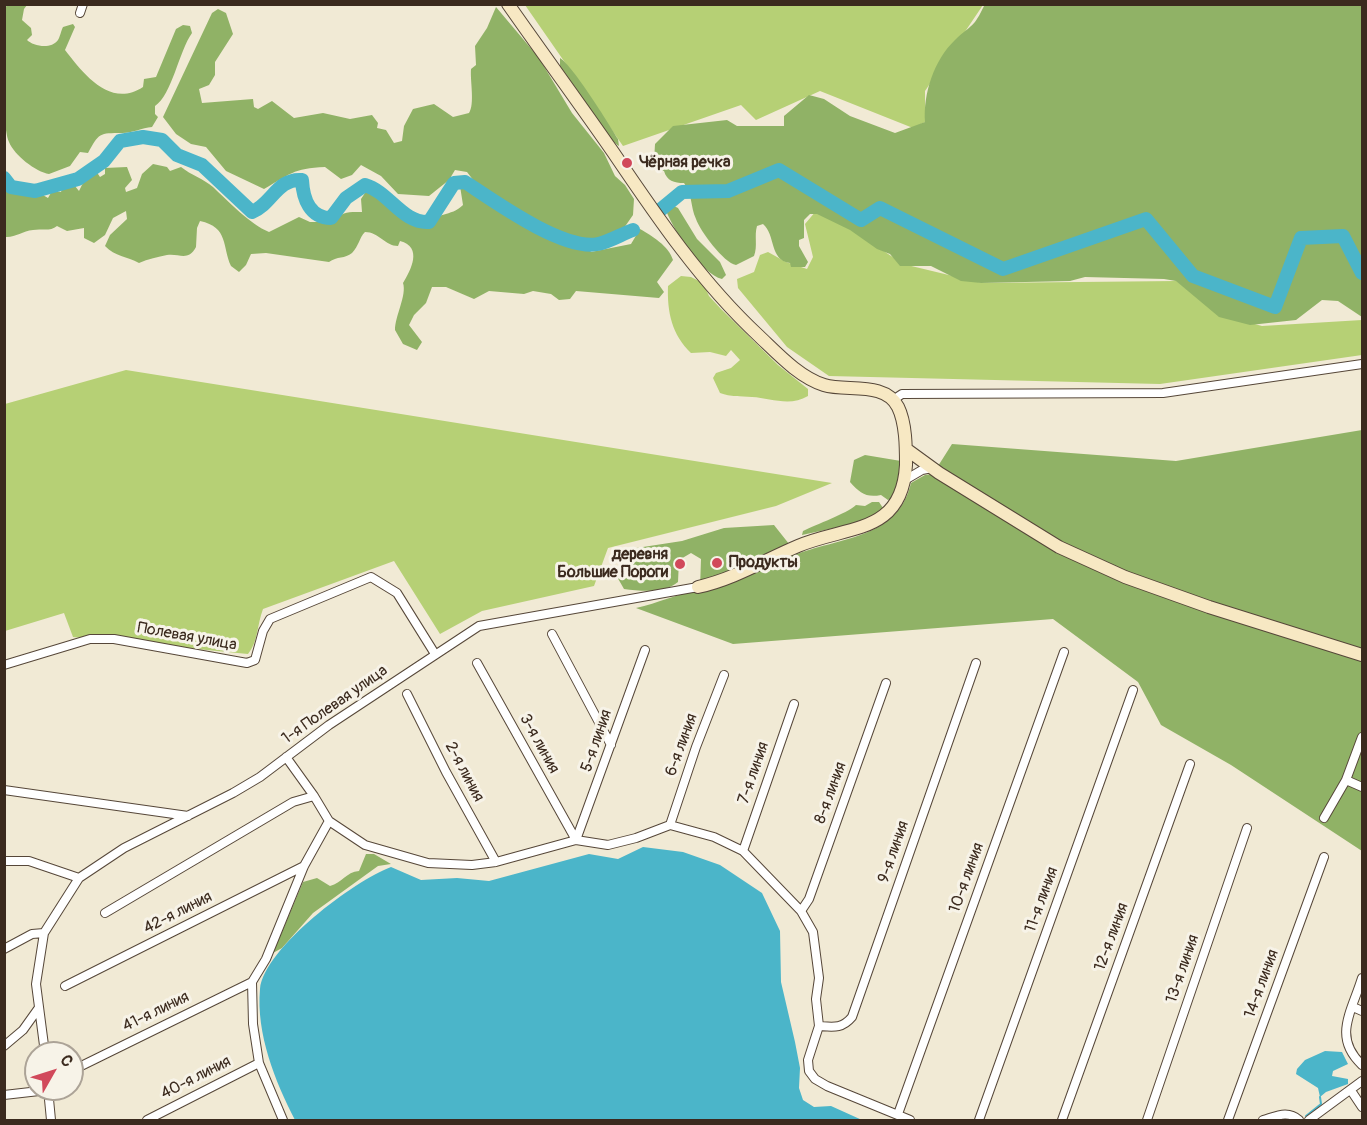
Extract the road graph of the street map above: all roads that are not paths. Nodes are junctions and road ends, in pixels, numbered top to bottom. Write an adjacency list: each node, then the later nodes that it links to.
1 (508, 4): 3 (street)
2 (1362, 364): 3 (street)
3 (893, 400): 4 (street)
4 (906, 449): 5 (street); 6 (street)
5 (932, 468): 6 (street); 12 (street)
6 (905, 480): 7 (street)
7 (698, 586): 11 (street, 1-я Полевая улица)
8 (552, 634): 22 (street)
9 (645, 650): 22 (street, 5-я линия)
10 (1064, 652): 63 (street, 10-я линия)
11 (435, 654): 15 (street, Полевая улица); 23 (street, 1-я Полевая улица)
12 (1362, 655)
13 (477, 663): 34 (street, 3-я линия)
14 (976, 663): 51 (street, 9-я линия)
15 (4, 665)
16 (724, 675): 32 (street, 6-я линия)
17 (886, 683): 41 (street, 8-я линия)
18 (1133, 690): 68 (street, 11-я линия)
19 (407, 694): 38 (street, 2-я линия)
20 (794, 704): 35 (street, 7-я линия)
21 (1362, 736): 25 (street)
22 (611, 745): 34 (street, 5-я линия)
23 (286, 757): 28 (street); 29 (street, 1-я Полевая улица)
24 (1190, 764): 69 (street, 12-я линия)
25 (1346, 780): 26 (street); 30 (street)
26 (1362, 787)
27 (4, 790): 29 (street)
28 (314, 796): 31 (street); 42 (street)
29 (188, 816): 40 (street, 1-я Полевая улица)
30 (1324, 818)
31 (329, 821): 38 (street); 39 (street)
32 (670, 825): 34 (street); 35 (street)
33 (1247, 828): 70 (street, 13-я линия)
34 (576, 840): 38 (street)
35 (742, 851): 41 (street)
36 (1324, 857): 71 (street, 14-я линия)
37 (4, 861): 40 (street)
38 (496, 862)
39 (304, 866): 46 (street); 47 (street, 42-я линия)
40 (79, 878): 43 (street)
41 (801, 911): 51 (street)
42 (105, 913)
43 (44, 933): 44 (street); 49 (street)
44 (4, 949)
45 (1362, 978): 48 (street)
46 (252, 982): 54 (street); 55 (street, 41-я линия)
47 (65, 986)
48 (1353, 1007): 50 (street); 56 (street)
49 (38, 1009): 52 (street); 53 (street)
50 (1362, 1011)
51 (819, 1026): 63 (street)
52 (43, 1041)
53 (4, 1046)
54 (258, 1063): 65 (street, 40-я линия); 66 (street)
55 (84, 1065)
56 (1362, 1065)
57 (1362, 1081): 59 (street)
58 (24, 1092): 60 (street)
59 (1352, 1092): 62 (street); 74 (street)
60 (4, 1095)
61 (49, 1101): 64 (street)
62 (1362, 1107)
63 (898, 1114): 67 (street)
64 (51, 1120)
65 (147, 1120)
66 (283, 1120)
67 (910, 1120)
68 (979, 1120)
69 (1062, 1120)
70 (1147, 1120)
71 (1228, 1120)
72 (1263, 1120): 73 (street)
73 (1299, 1120)
74 (1309, 1120)

